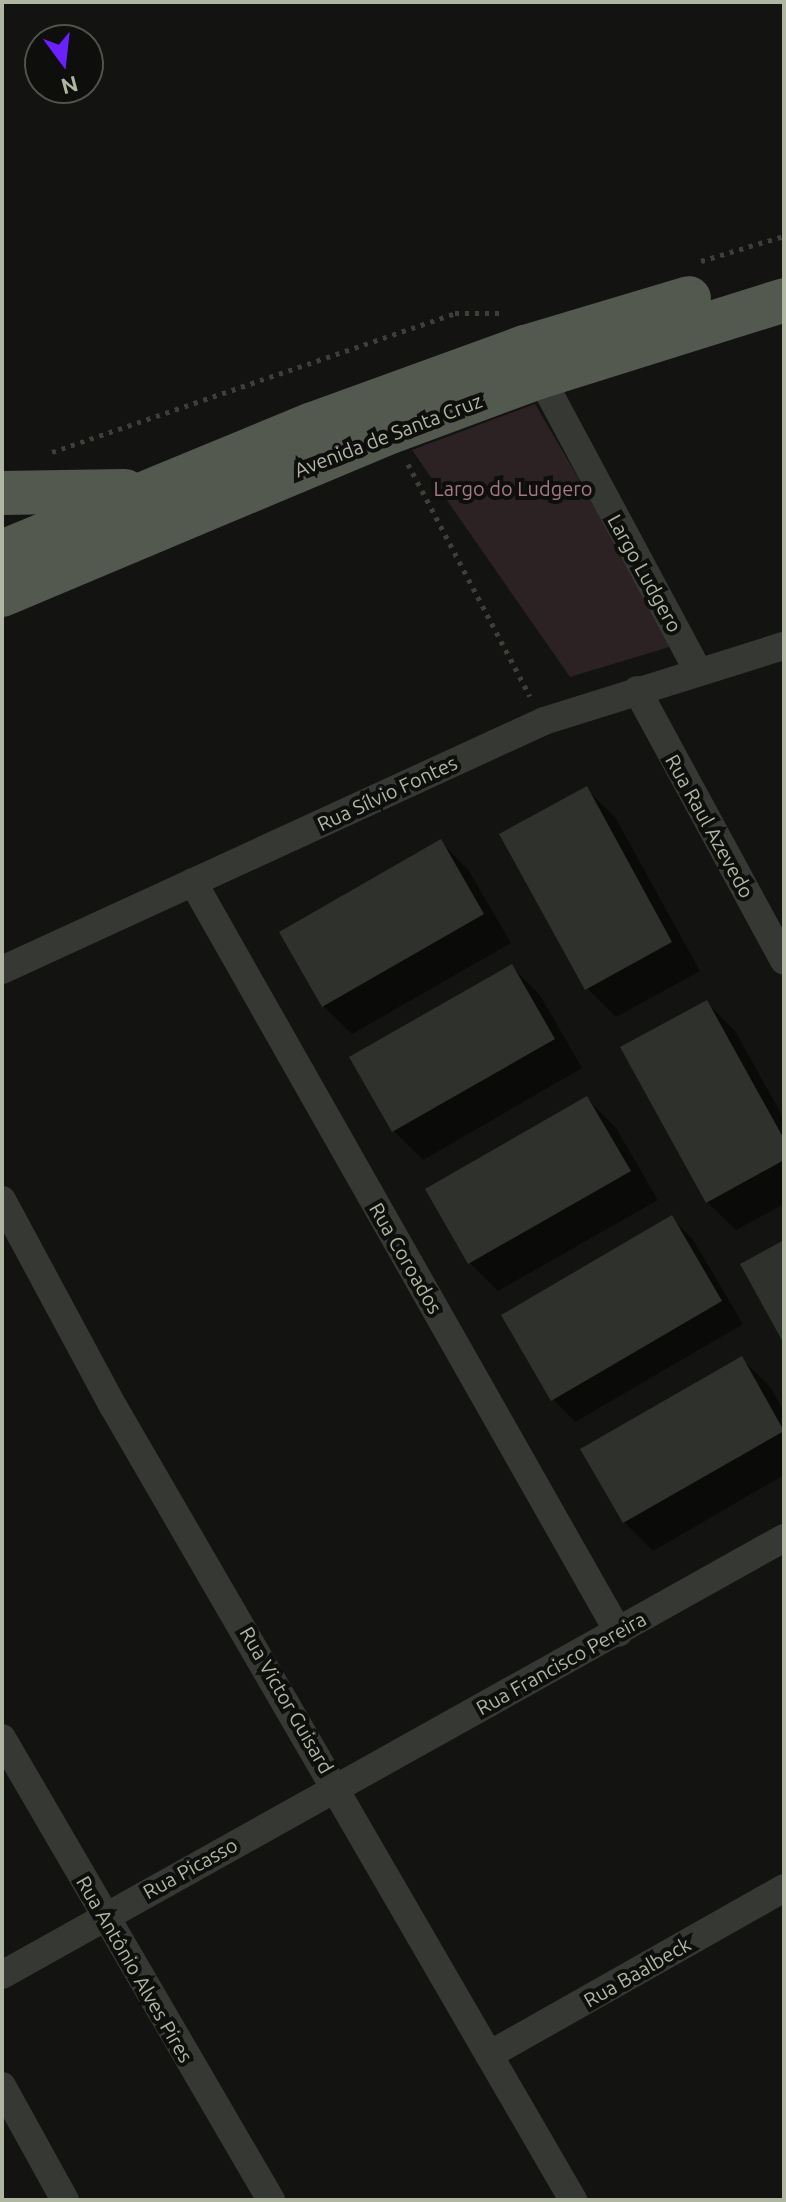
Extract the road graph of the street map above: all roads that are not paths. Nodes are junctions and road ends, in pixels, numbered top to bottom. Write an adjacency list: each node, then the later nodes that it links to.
1 (784, 270): 3 (main road, Avenida de Santa Cruz)
2 (784, 300): 3 (main road, Avenida de Santa Cruz)
3 (525, 346): 4 (main road, Avenida de Santa Cruz); 7 (main road, Avenida de Santa Cruz); 9 (street, Largo Ludgero)
4 (175, 482): 5 (main road); 6 (main road, Avenida de Santa Cruz)
5 (2, 493)
6 (2, 552)
7 (2, 595)
8 (784, 646): 9 (street, Rua Sílvio Fontes)
9 (698, 671): 10 (street, Rua Sílvio Fontes)
10 (637, 690): 11 (street, Rua Sílvio Fontes); 12 (street, Rua Raul Azevedo)
11 (193, 882): 13 (street, Rua Sílvio Fontes); 16 (street, Rua Coroados)
12 (784, 961)
13 (2, 970)
14 (2, 1200): 18 (street, Rua Victor Guisard)
15 (784, 1538): 16 (street, Rua Francisco Pereira)
16 (619, 1633): 18 (street, Rua Francisco Pereira)
17 (2, 1738): 20 (street, Rua Antônio Alves Pires)
18 (337, 1785): 20 (street, Rua Picasso); 22 (street, Rua Victor Guisard)
19 (784, 1888): 22 (street, Rua Baalbeck)
20 (103, 1917): 21 (street, Rua Picasso); 25 (street, Rua Antônio Alves Pires)
21 (2, 1975)
22 (489, 2055): 26 (street, Rua Victor Guisard)
23 (2, 2086): 24 (street)
24 (65, 2200)
25 (271, 2200)
26 (573, 2200)

